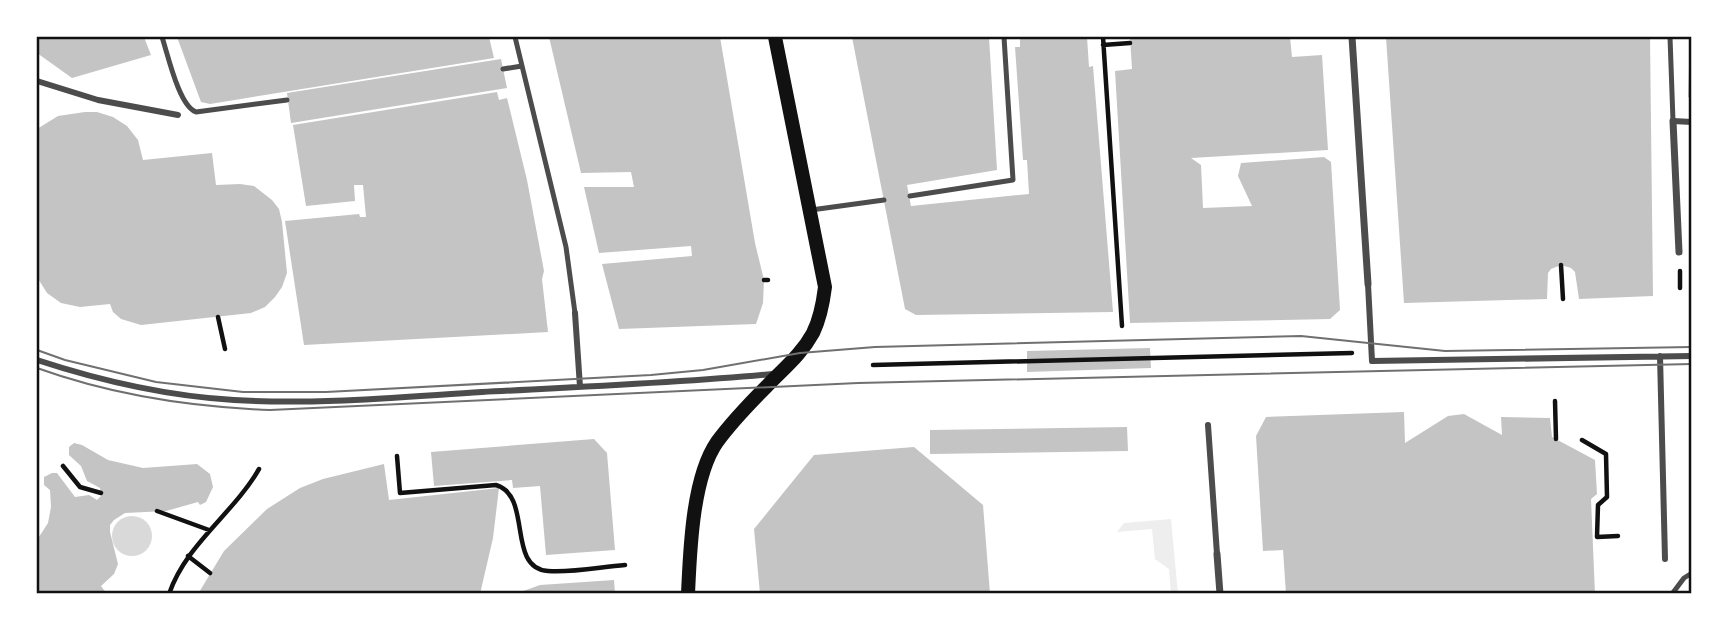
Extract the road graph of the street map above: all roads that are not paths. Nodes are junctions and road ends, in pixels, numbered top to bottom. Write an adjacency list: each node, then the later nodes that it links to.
1 (162, 37): 10 (lane)
2 (515, 37): 7 (lane)
3 (775, 37): 16 (main road)
4 (1004, 37): 14 (lane)
5 (1352, 37): 18 (street)
6 (1670, 37): 12 (lane)
7 (522, 66): 8 (lane); 19 (lane)
8 (503, 69)
9 (37, 81): 11 (street)
10 (287, 100)
11 (178, 115)
12 (1673, 121): 13 (street); 17 (street)
13 (1692, 122)
14 (910, 196)
15 (884, 200): 16 (lane)
16 (808, 210): 23 (main road)
17 (1679, 252)
18 (1368, 284): 20 (street)
19 (575, 313): 24 (street)
20 (1660, 356): 21 (street); 27 (street)
21 (1692, 356)
22 (37, 360): 24 (street)
23 (779, 374): 24 (street); 29 (main road)
24 (580, 387)
25 (1208, 425): 26 (street)
26 (1217, 554): 30 (street)
27 (1665, 559)
28 (1692, 573): 31 (lane)
29 (688, 594)
30 (1220, 594)
31 (1672, 594)

